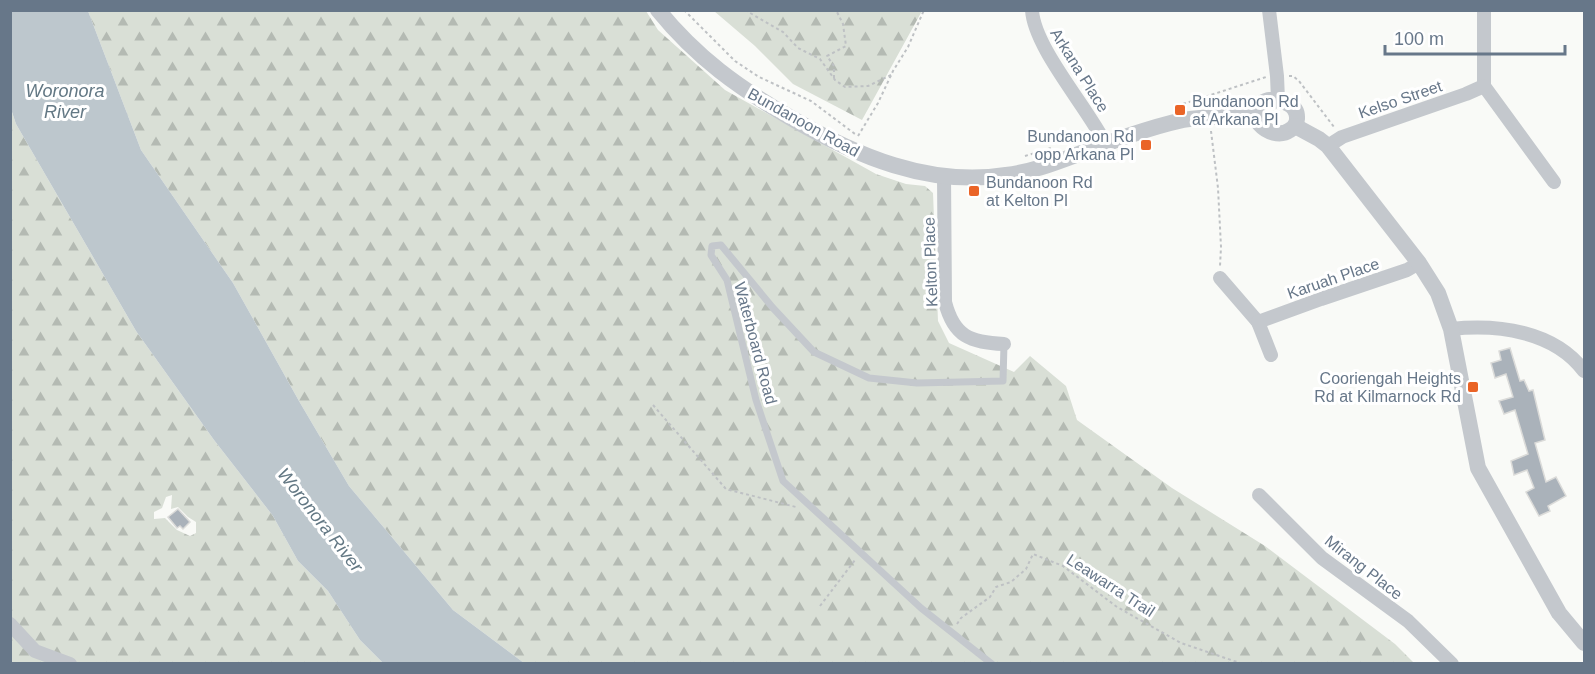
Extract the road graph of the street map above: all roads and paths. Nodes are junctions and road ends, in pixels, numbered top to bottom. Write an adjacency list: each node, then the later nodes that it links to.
1 (658, 10): 24 (street, Bundanoon Road)
2 (684, 10): 18 (path)
3 (746, 10): 11 (path)
4 (836, 10): 11 (path)
5 (924, 10): 9 (path)
6 (1032, 10): 21 (street, Arkana Place)
7 (1269, 10): 10 (street)
8 (1484, 10): 12 (street)
9 (891, 75): 11 (path); 18 (path)
10 (1277, 76): 13 (street); 14 (path); 20 (path)
11 (834, 78)
12 (1484, 86): 20 (street, Kelso Street); 25 (street)
13 (1278, 100): 15 (street); 17 (street)
14 (1177, 106)
15 (1256, 115): 16 (street, Bundanoon Road); 17 (street)
16 (1209, 116): 21 (street, Bundanoon Road); 27 (path)
17 (1295, 126): 20 (street)
18 (858, 136): 19 (path)
19 (865, 140)
20 (1335, 141): 26 (street)
21 (1106, 145): 24 (street, Bundanoon Road)
22 (1057, 146): 23 (path)
23 (1018, 158)
24 (944, 176): 30 (street, Kelton Place)
25 (1554, 182)
26 (1419, 263): 28 (street, Karuah Place); 29 (street)
27 (1220, 278): 28 (street)
28 (1258, 322): 31 (street)
29 (1451, 329): 32 (street); 40 (street)
30 (1004, 344): 35 (lane, Waterboard Road)
31 (1271, 355)
32 (1584, 370)
33 (652, 405): 35 (path)
34 (1259, 495): 44 (street, Mirang Place)
35 (816, 512): 36 (lane, Waterboard Road)
36 (861, 553): 37 (path); 39 (lane, Waterboard Road)
37 (820, 606)
38 (10, 624): 41 (street)
39 (951, 631): 42 (lane, Waterboard Road); 43 (path, Leawarra Trail)
40 (1584, 643)
41 (70, 663)
42 (992, 663)
43 (1243, 663)
44 (1452, 663)

